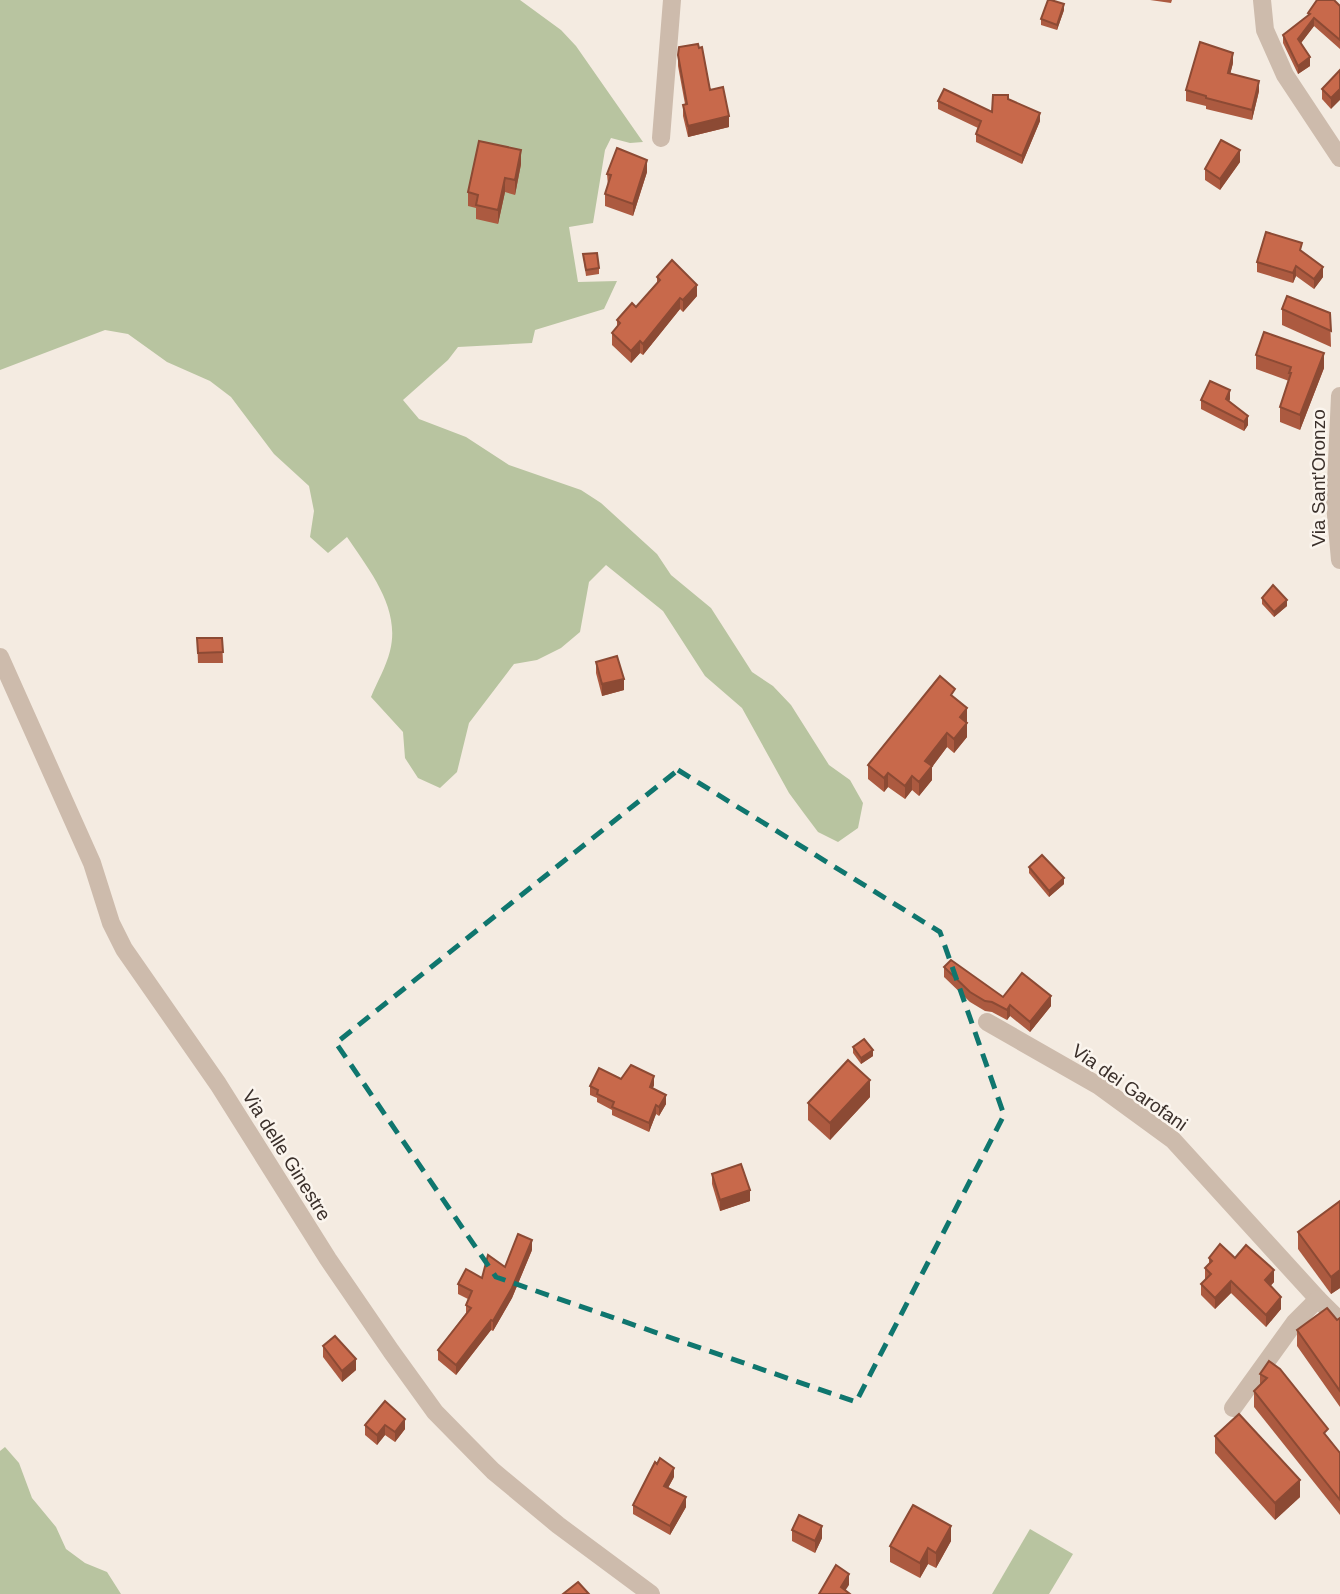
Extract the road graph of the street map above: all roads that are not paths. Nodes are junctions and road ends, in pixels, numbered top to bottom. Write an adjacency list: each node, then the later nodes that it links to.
1 (672, 0): 3 (street)
2 (1262, 0): 4 (street)
3 (661, 138)
4 (1340, 158)
5 (1340, 396): 6 (street, Via Sant'Oronzo)
6 (1340, 560)
7 (0, 657): 12 (street, Via delle Ginestre)
8 (987, 1022): 9 (street, Via dei Garofani)
9 (1318, 1299): 10 (street, Via dei Garofani); 11 (street)
10 (1340, 1321)
11 (1233, 1408)
12 (651, 1594)

